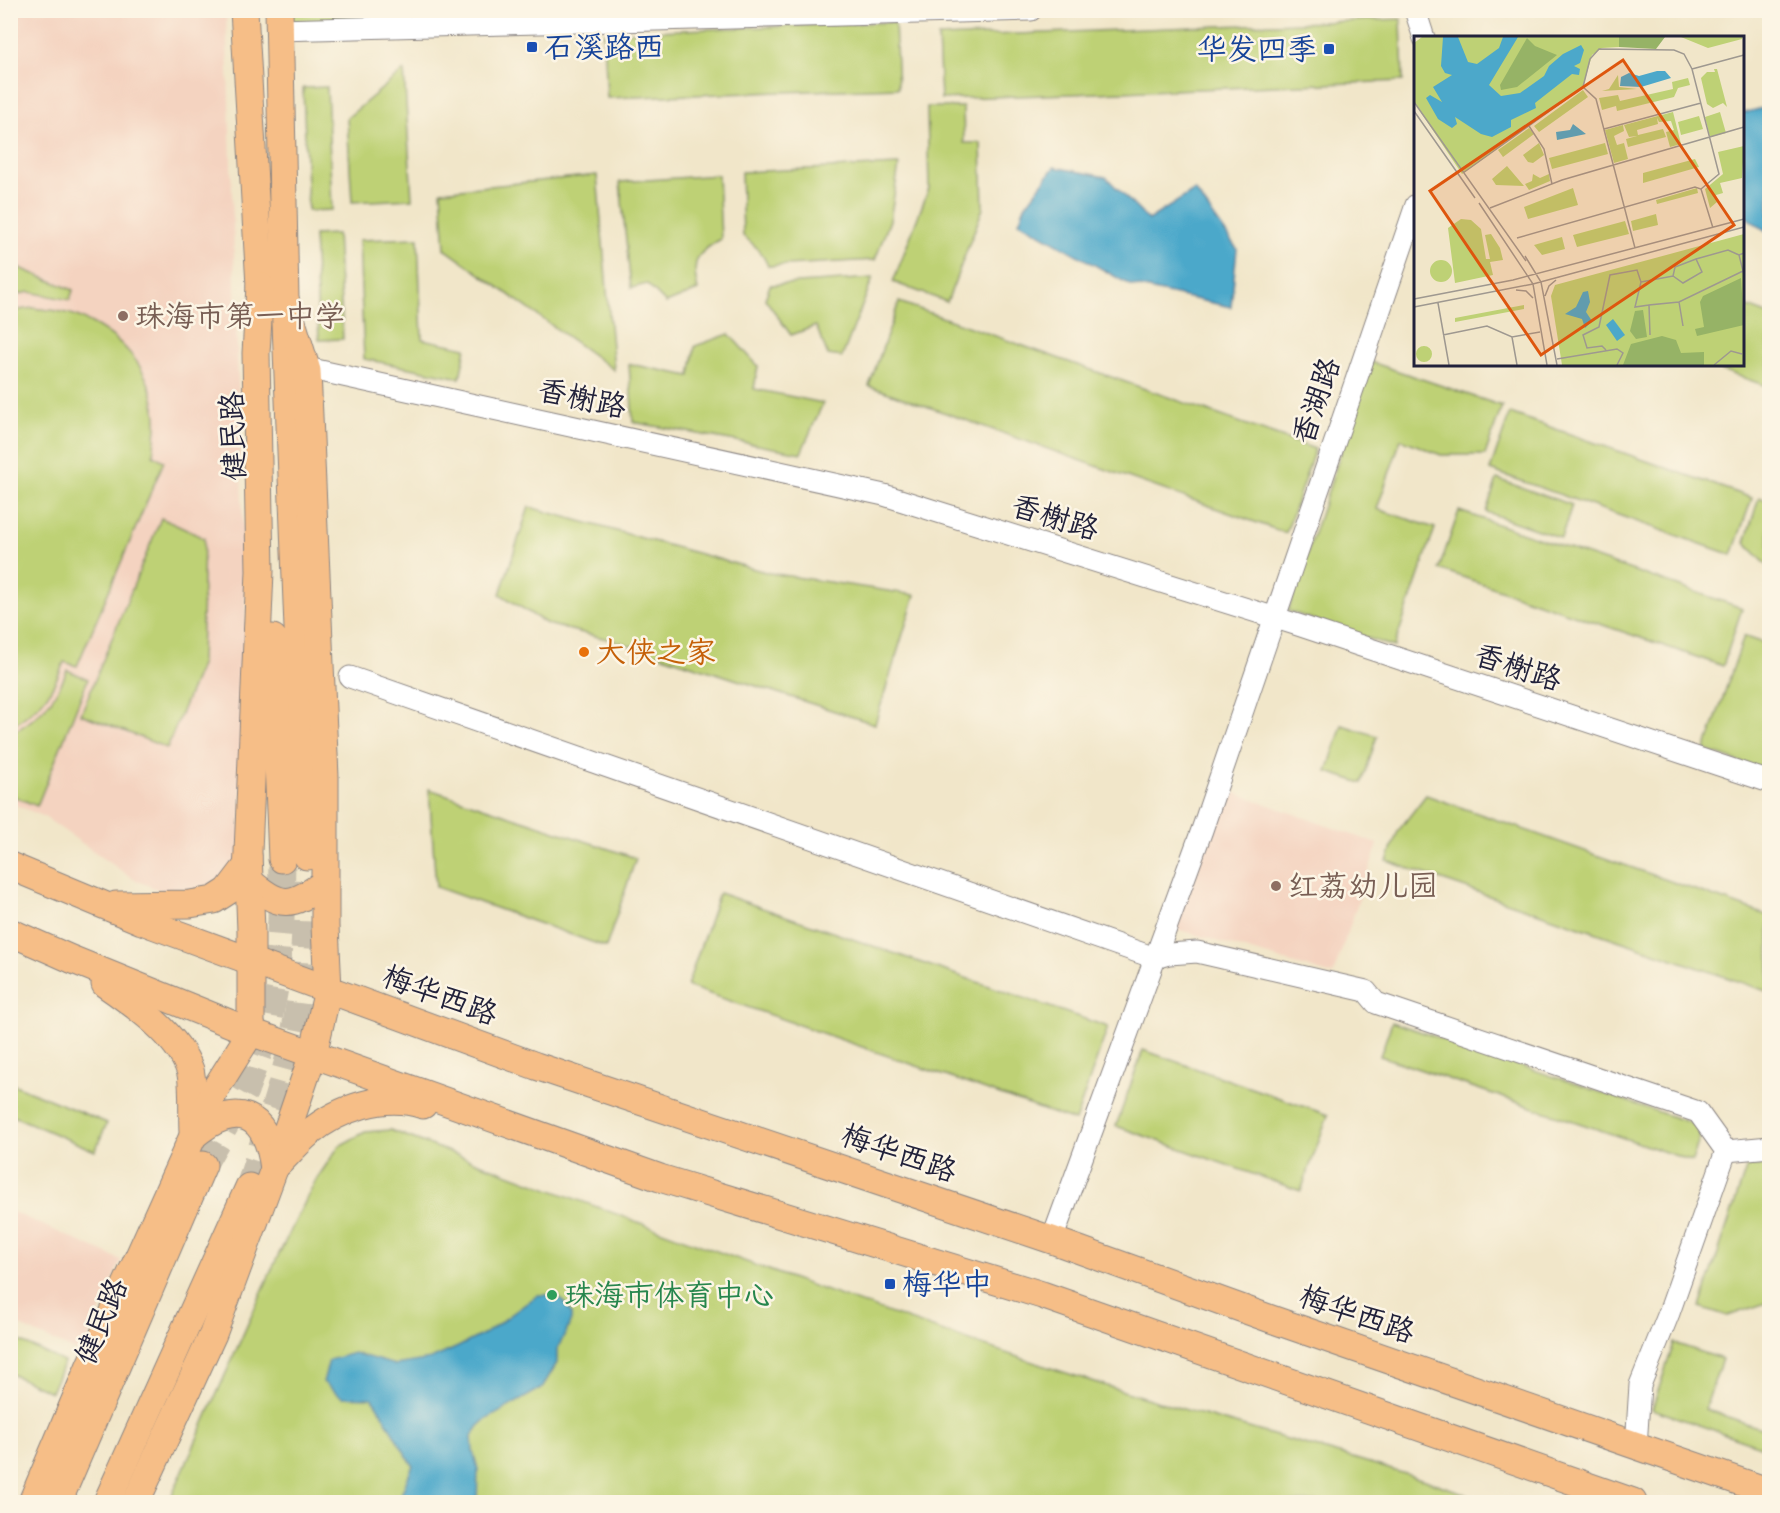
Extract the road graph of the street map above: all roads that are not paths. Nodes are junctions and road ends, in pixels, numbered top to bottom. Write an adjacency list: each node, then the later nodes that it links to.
1 (244, 10): 7 (main road, 健民路)
2 (1031, 10): 4 (street)
3 (1415, 10): 5 (street)
4 (278, 20): 8 (main road, 健民路)
5 (1423, 36)
6 (1414, 211): 10 (street, 香湖路)
7 (260, 286): 8 (main road, 健民路); 13 (main road)
8 (285, 299): 9 (main road)
9 (307, 368): 10 (street, 香榭路); 16 (main road)
10 (1274, 618): 12 (street, 香榭路); 19 (street, 香湖路)
11 (350, 677): 19 (street)
12 (1770, 782)
13 (248, 852): 15 (main road); 17 (main road)
14 (10, 866): 17 (main road, 梅华西路)
15 (249, 881): 16 (main road); 21 (main road)
16 (324, 883): 22 (main road)
17 (103, 905): 21 (main road, 梅华西路)
18 (10, 932): 20 (main road)
19 (1155, 958): 28 (street); 32 (street, 香湖路)
20 (70, 959): 23 (main road); 26 (main road)
21 (251, 961): 22 (main road, 梅华西路); 23 (main road)
22 (328, 990): 24 (main road); 32 (main road, 梅华西路)
23 (251, 1032): 24 (main road); 26 (main road)
24 (313, 1054): 25 (main road); 30 (main road)
25 (514, 1125): 30 (main road); 39 (main road)
26 (193, 1136): 30 (main road); 35 (main road)
27 (1770, 1146): 28 (street)
28 (1726, 1151): 33 (street)
29 (203, 1165): 36 (main road, 健民路)
30 (274, 1169): 38 (main road)
31 (249, 1187): 37 (main road)
32 (1052, 1240): 33 (main road, 梅华西路)
33 (1636, 1447): 34 (main road, 梅华西路)
34 (1770, 1492)
35 (32, 1503)
36 (58, 1503)
37 (107, 1503)
38 (136, 1503)
39 (1633, 1503)

